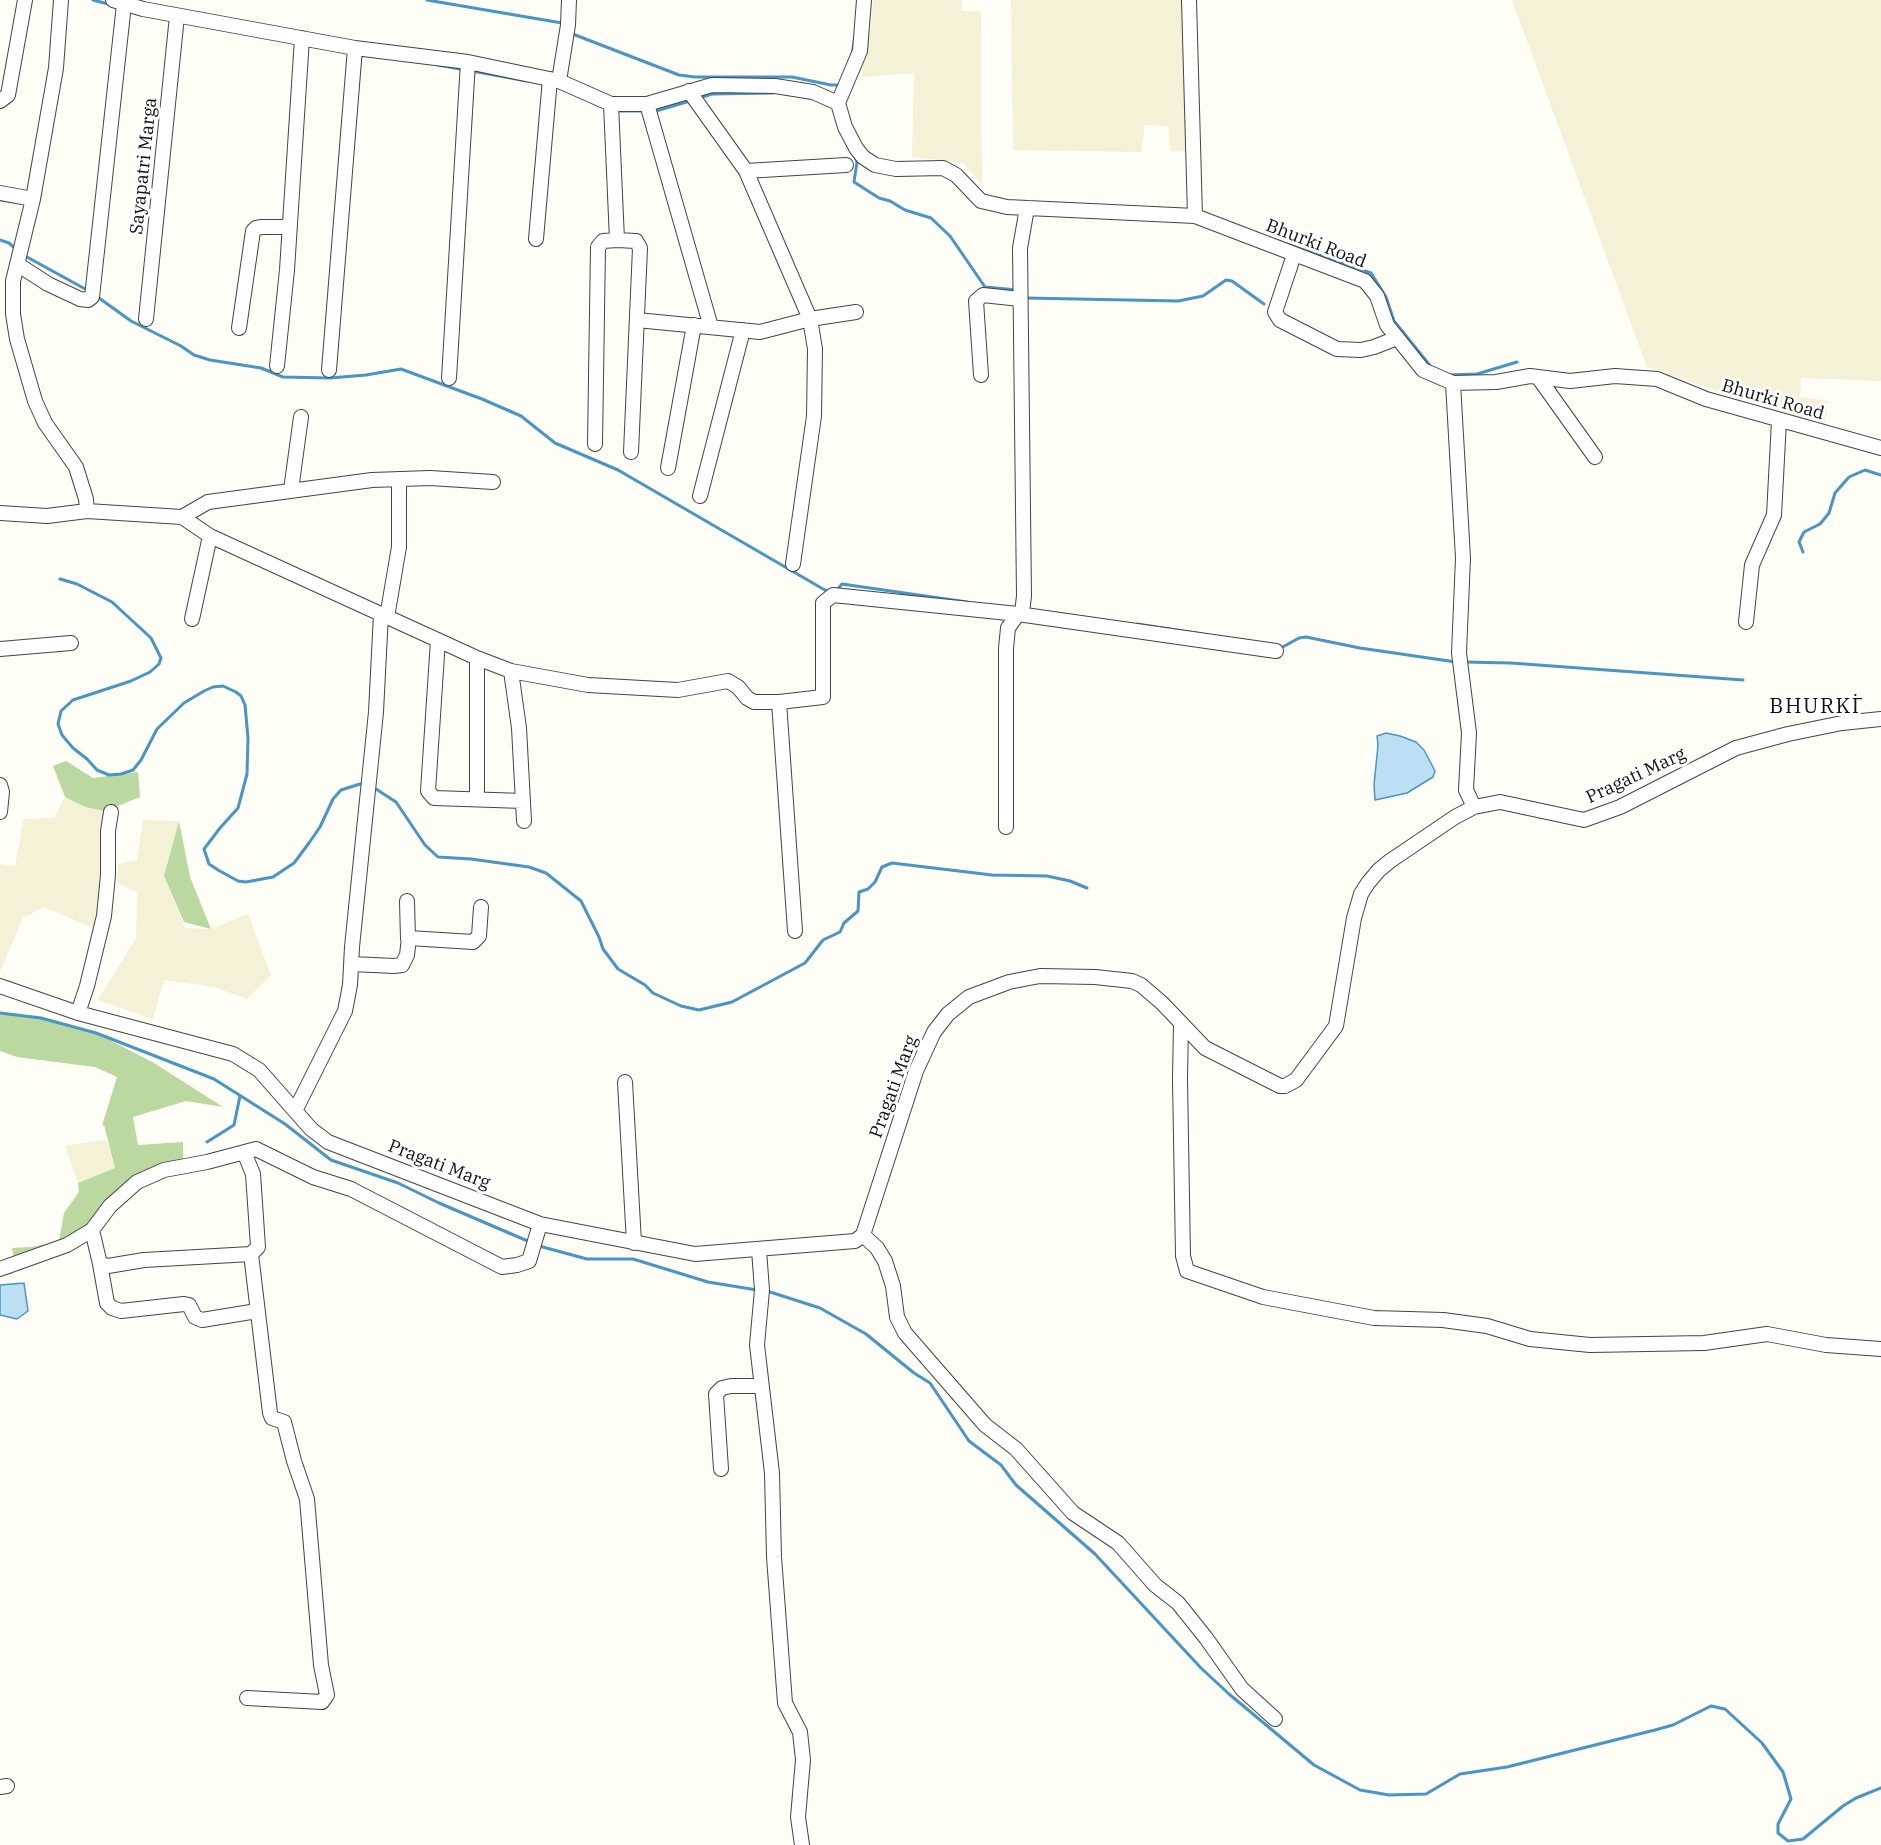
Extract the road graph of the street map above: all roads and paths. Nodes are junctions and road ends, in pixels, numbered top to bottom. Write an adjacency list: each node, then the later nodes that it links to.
1 (25, 0): 13 (street)
2 (61, 0): 20 (street)
3 (568, 0): 11 (street)
4 (864, 0): 14 (street)
5 (1190, 0): 22 (street)
6 (119, 2): 7 (street); 27 (street)
7 (177, 16): 8 (street); 31 (street, Sayapatri Marga)
8 (302, 38): 9 (street); 23 (street)
9 (355, 48): 10 (street); 39 (street)
10 (468, 62): 11 (street); 42 (street)
11 (555, 80): 15 (street); 24 (street)
12 (689, 91): 14 (street); 16 (street); 18 (street)
13 (0, 101)
14 (838, 103): 21 (street, Bhurki Road)
15 (611, 104): 16 (street); 25 (street)
16 (647, 104): 34 (street)
17 (846, 165): 18 (street)
18 (746, 171): 30 (street)
19 (0, 193): 20 (street)
20 (33, 199): 27 (street)
21 (1027, 208): 22 (street, Bhurki Road); 28 (street)
22 (1195, 216): 26 (street, Bhurki Road)
23 (289, 227): 35 (street); 38 (street)
24 (536, 239)
25 (617, 240): 32 (street); 46 (street)
26 (1294, 255): 37 (street, Bhurki Road); 37 (street)
27 (17, 264): 55 (street)
28 (1020, 299): 40 (street); 60 (street)
29 (856, 312): 30 (street)
30 (810, 319): 36 (street); 59 (street)
31 (146, 320)
32 (637, 320): 33 (street); 48 (street)
33 (694, 326): 34 (street); 50 (street)
34 (711, 327): 36 (street)
35 (239, 328)
36 (742, 330): 54 (street)
37 (1397, 338): 43 (street, Bhurki Road)
38 (277, 366)
39 (329, 370)
40 (981, 375)
41 (1538, 377): 43 (street, Bhurki Road); 45 (street, Bhurki Road); 49 (street)
42 (449, 378)
43 (1453, 383): 75 (street)
44 (301, 417): 53 (street)
45 (1779, 421): 47 (street, Bhurki Road); 63 (street)
46 (595, 444)
47 (1881, 448)
48 (631, 452)
49 (1595, 457)
50 (668, 468)
51 (399, 479): 52 (street); 53 (street); 61 (street)
52 (493, 482)
53 (291, 490): 57 (street)
54 (700, 496)
55 (87, 511): 56 (street); 57 (street)
56 (0, 513)
57 (182, 517): 58 (street)
58 (210, 536): 61 (street); 62 (street)
59 (793, 564)
60 (1018, 614): 67 (street); 70 (street); 79 (street)
61 (384, 615): 64 (street); 84 (street)
62 (192, 619)
63 (1746, 621)
64 (438, 640): 68 (street); 73 (street)
65 (71, 642): 66 (street)
66 (0, 648)
67 (1276, 651)
68 (477, 658): 69 (street); 73 (street)
69 (511, 671): 70 (street); 74 (street)
70 (779, 702): 82 (street)
71 (1881, 719): 75 (street, Pragati Marg)
72 (0, 785): 76 (street)
73 (477, 800): 74 (street)
74 (523, 801): 78 (street)
75 (1474, 807): 87 (street, Pragati Marg)
76 (0, 812)
77 (111, 812): 86 (street)
78 (524, 821)
79 (1006, 827)
80 (407, 901): 83 (street)
81 (481, 907): 83 (street)
82 (795, 931)
83 (408, 939): 84 (street)
84 (352, 964): 89 (street)
85 (0, 986): 86 (street, Pragati Marg)
86 (78, 1013): 89 (street, Pragati Marg)
87 (1181, 1023): 93 (street, Pragati Marg); 100 (street)
88 (625, 1082): 94 (street)
89 (295, 1111): 91 (street, Pragati Marg)
90 (241, 1153): 91 (street); 92 (street); 96 (street)
91 (540, 1224): 94 (street, Pragati Marg)
92 (92, 1230): 97 (street); 98 (street)
93 (863, 1235): 95 (street, Pragati Marg); 104 (street)
94 (634, 1243): 95 (street, Pragati Marg)
95 (759, 1250): 101 (street)
96 (251, 1254): 97 (street); 99 (street)
97 (100, 1264): 99 (street)
98 (0, 1269)
99 (257, 1311): 103 (street)
100 (1881, 1349)
101 (761, 1386): 102 (street); 105 (street)
102 (721, 1469)
103 (247, 1698)
104 (1275, 1719)
105 (802, 1845)

